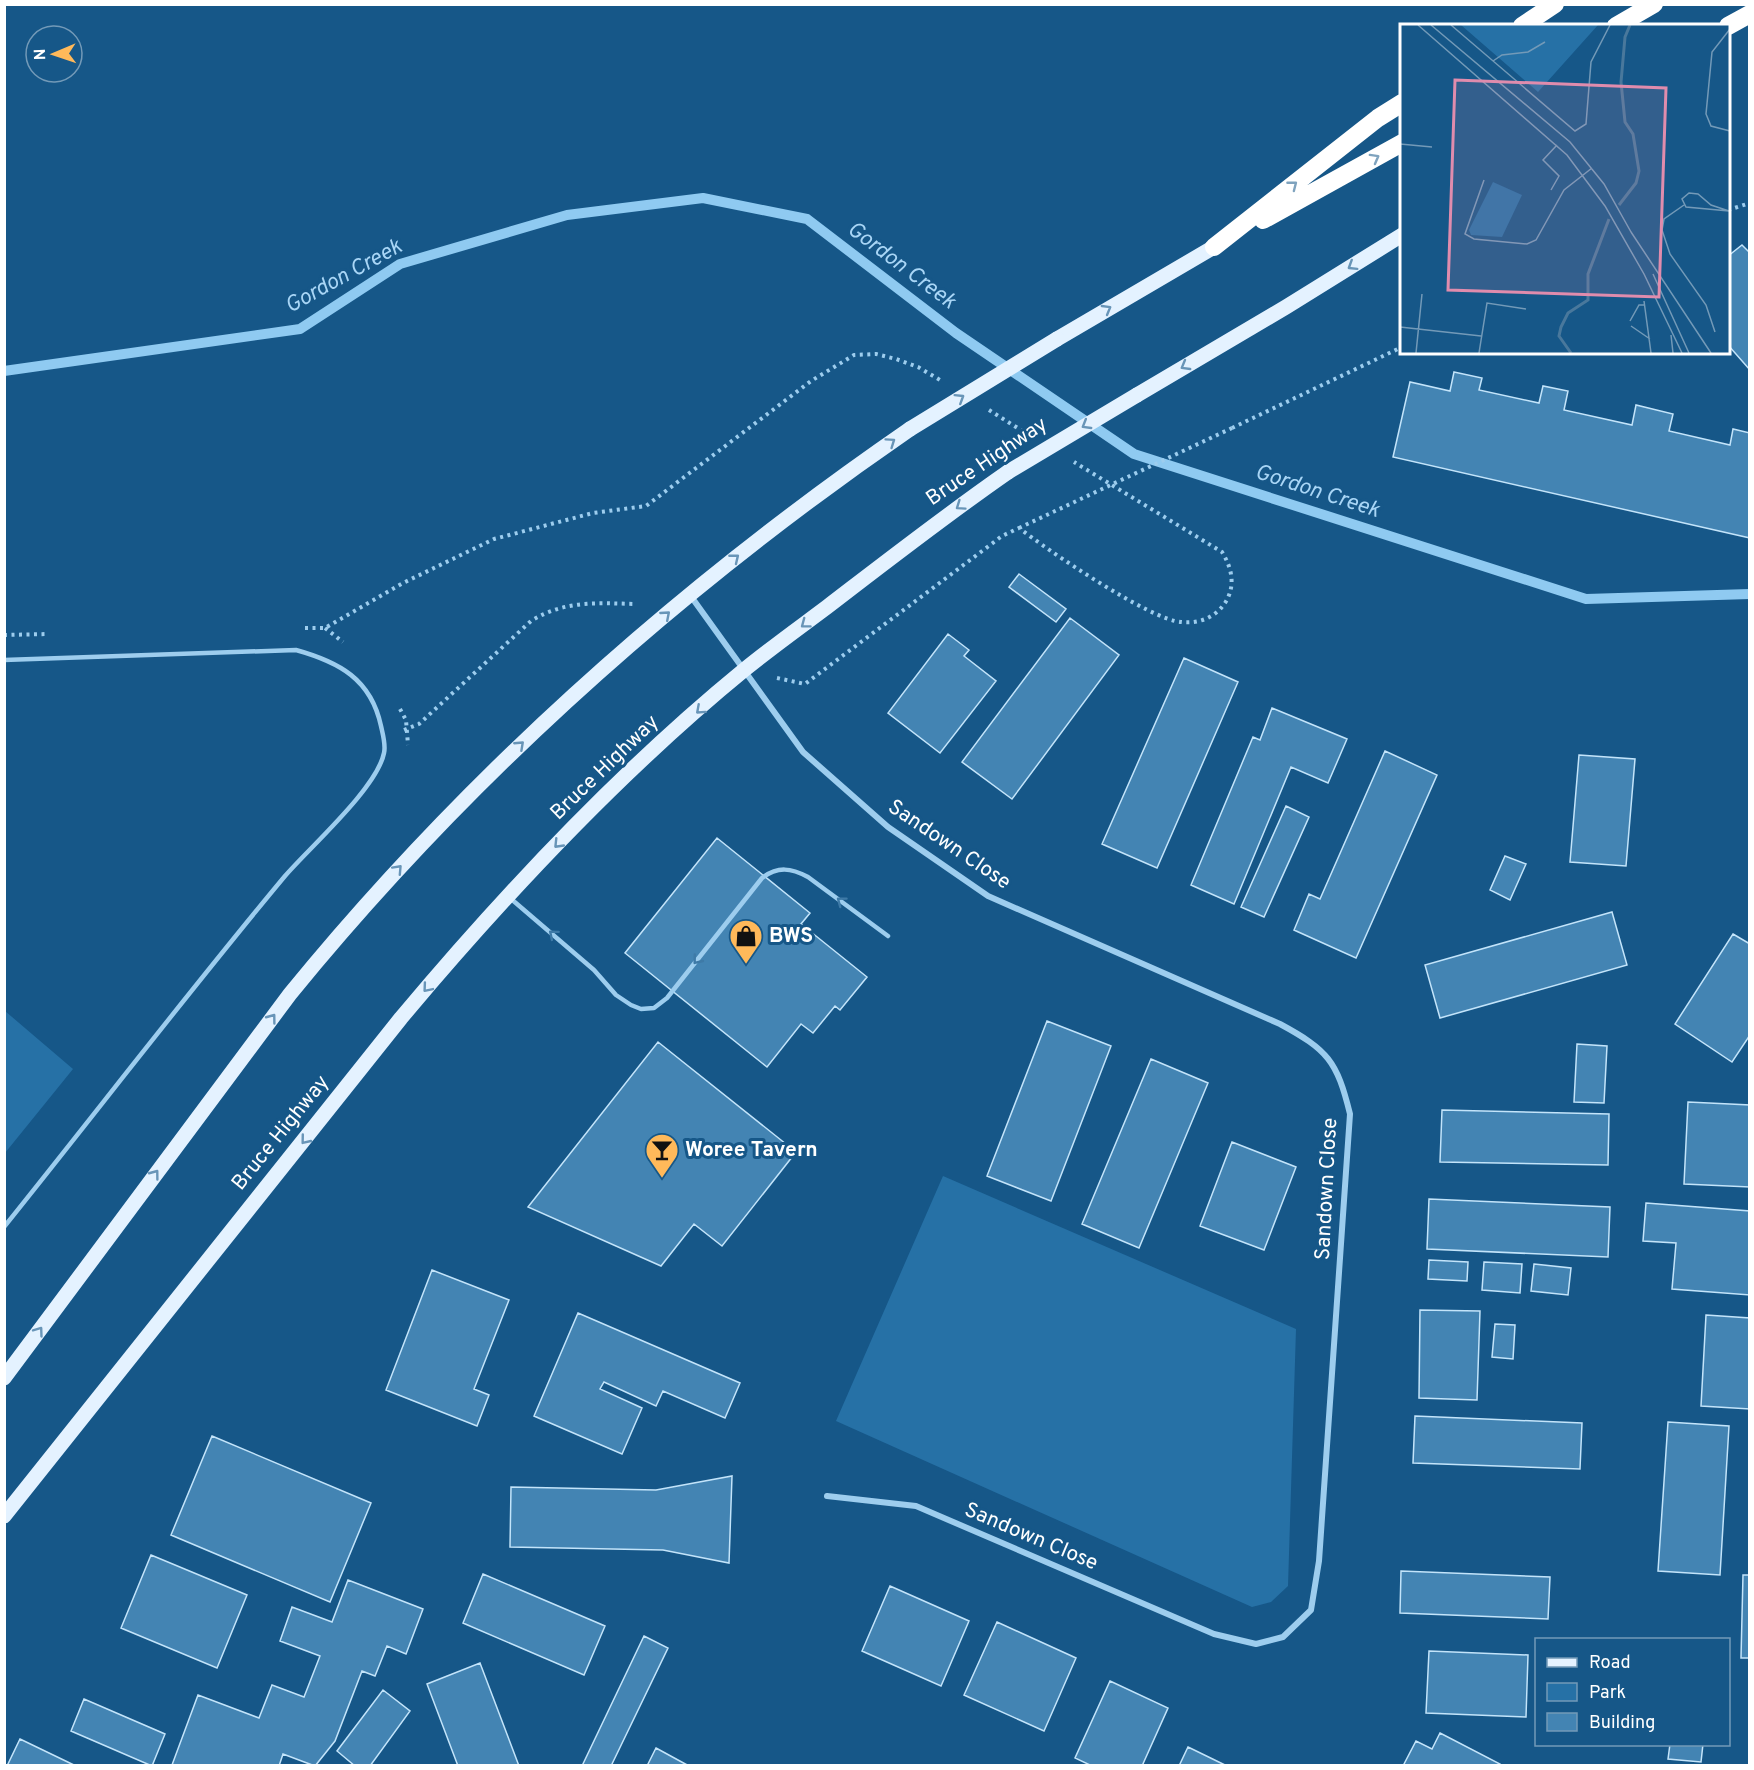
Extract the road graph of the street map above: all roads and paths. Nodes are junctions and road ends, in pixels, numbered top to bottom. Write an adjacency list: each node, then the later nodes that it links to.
1 (1555, 4): 4 (highway)
2 (1654, 4): 5 (highway)
3 (1749, 14): 6 (highway)
4 (1525, 24)
5 (1619, 24)
6 (1730, 25)
7 (1400, 104): 12 (highway, one-way to 7)
8 (1400, 144): 12 (highway, one-way to 8)
9 (1749, 203): 10 (path)
10 (1730, 209)
11 (1400, 236): 17 (main road, Bruce Highway, one-way to 17, bridge)
12 (1214, 247): 14 (main road, one-way to 12, bridge)
13 (1400, 347): 18 (path, bridge)
14 (689, 595): 15 (main road); 17 (street, Sandown Close)
15 (677, 605): 19 (path); 23 (main road, one-way to 15)
16 (4, 660): 22 (lane)
17 (744, 670): 20 (main road, Bruce Highway, one-way to 20); 24 (street, Sandown Close)
18 (805, 684)
19 (397, 733)
20 (508, 896): 21 (lane, one-way to 20); 25 (main road, Bruce Highway, one-way to 25)
21 (888, 936)
22 (4, 1227)
23 (4, 1378)
24 (828, 1496)
25 (4, 1516)

